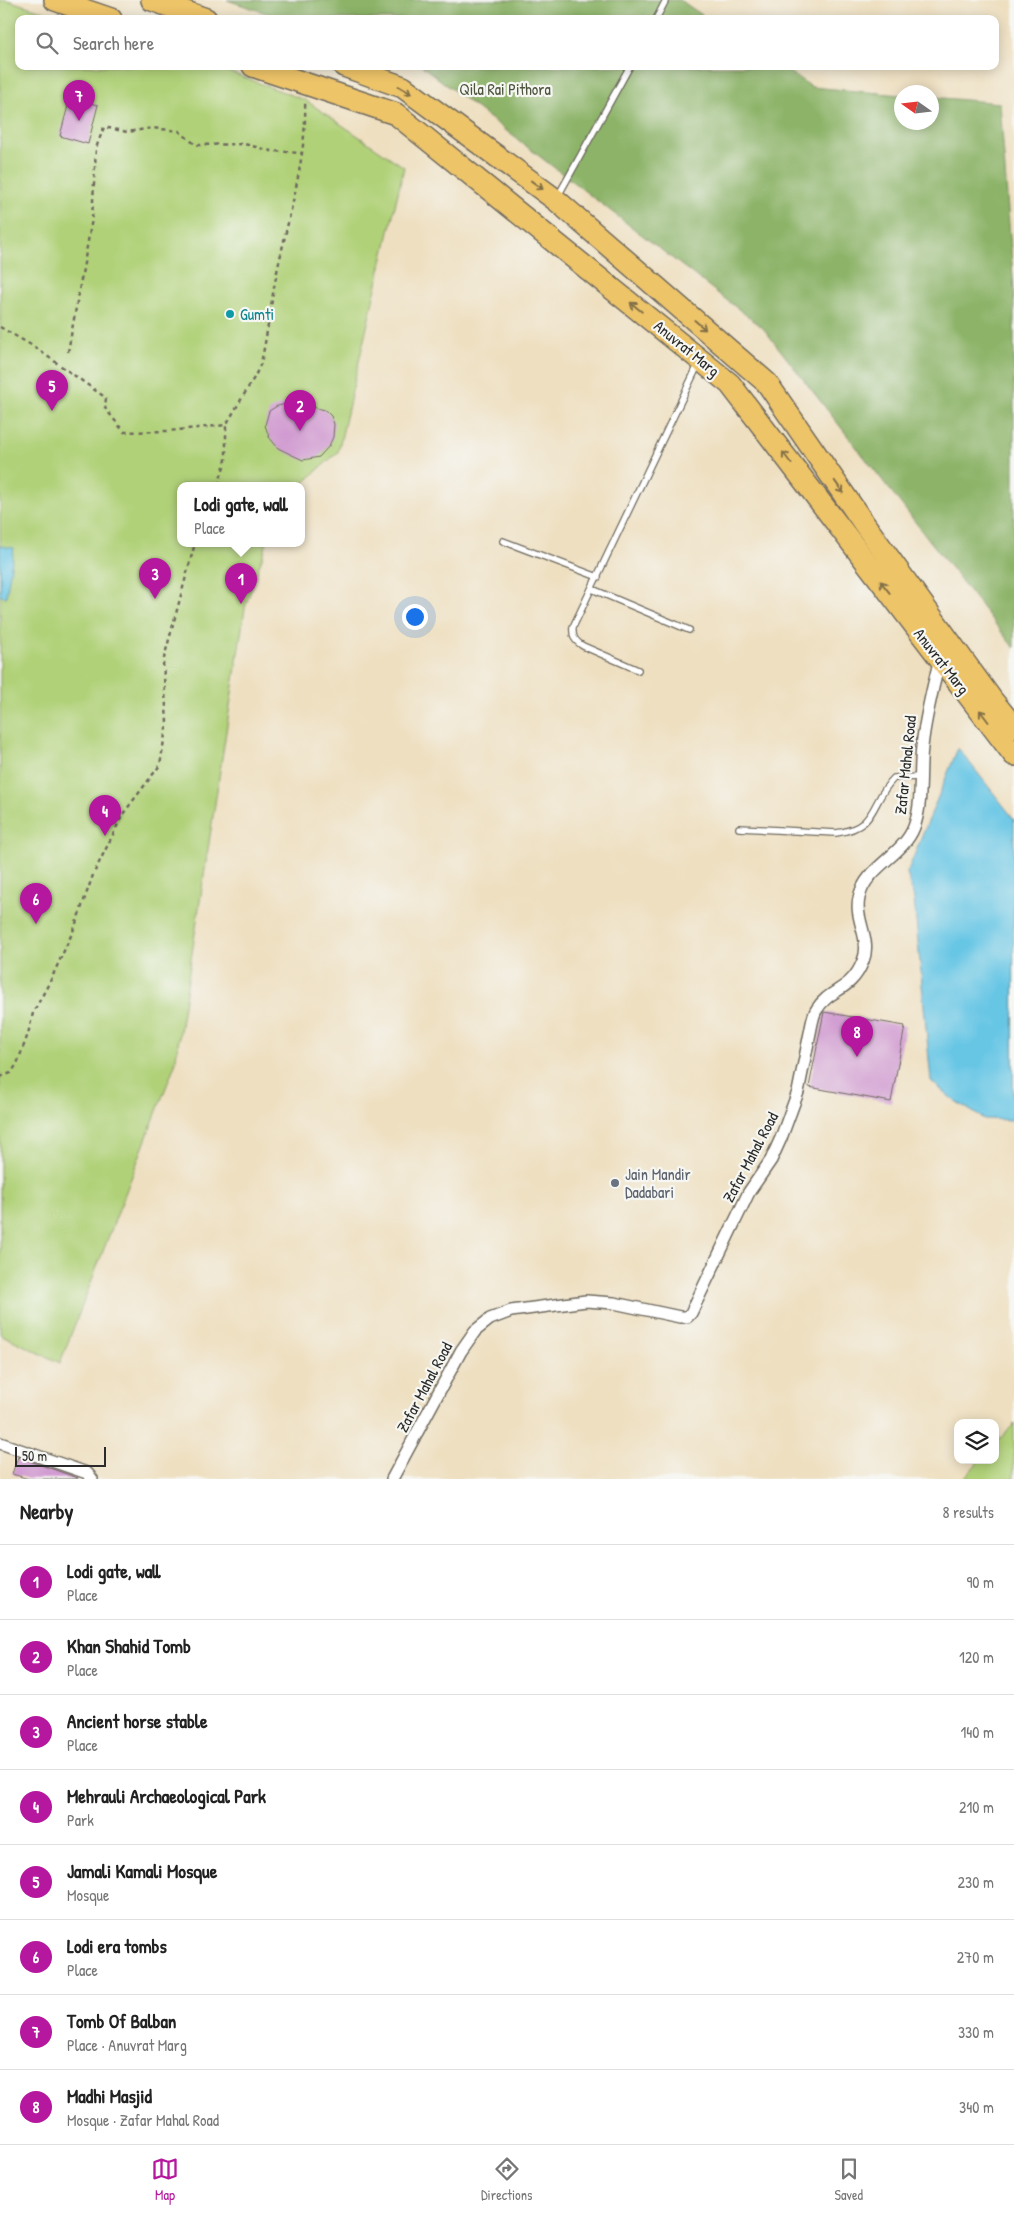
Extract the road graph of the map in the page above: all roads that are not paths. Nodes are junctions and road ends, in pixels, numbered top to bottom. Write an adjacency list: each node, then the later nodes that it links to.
1 (55, 0): 4 (highway)
2 (152, 0): 5 (highway)
3 (666, 0): 6 (lane)
4 (99, 15)
5 (195, 15)
6 (658, 15)
7 (265, 70): 11 (highway, Anuvrat Marg, one-way to 7)
8 (355, 70): 10 (highway, Anuvrat Marg, one-way to 10)
9 (628, 70): 10 (lane)
10 (556, 200): 18 (highway, Anuvrat Marg, one-way to 18)
11 (701, 358): 13 (lane); 16 (highway, Anuvrat Marg, one-way to 11)
12 (504, 541): 13 (lane)
13 (598, 577): 14 (lane)
14 (592, 589): 15 (lane); 17 (lane)
15 (689, 630)
16 (940, 658): 19 (highway, Anuvrat Marg, one-way to 16); 20 (street, Zafar Mahal Road)
17 (638, 670)
18 (1014, 727)
19 (1014, 755)
20 (920, 777): 21 (lane); 24 (street, Zafar Mahal Road)
21 (739, 828)
22 (0, 1443): 23 (street)
23 (92, 1479)
24 (392, 1479)

